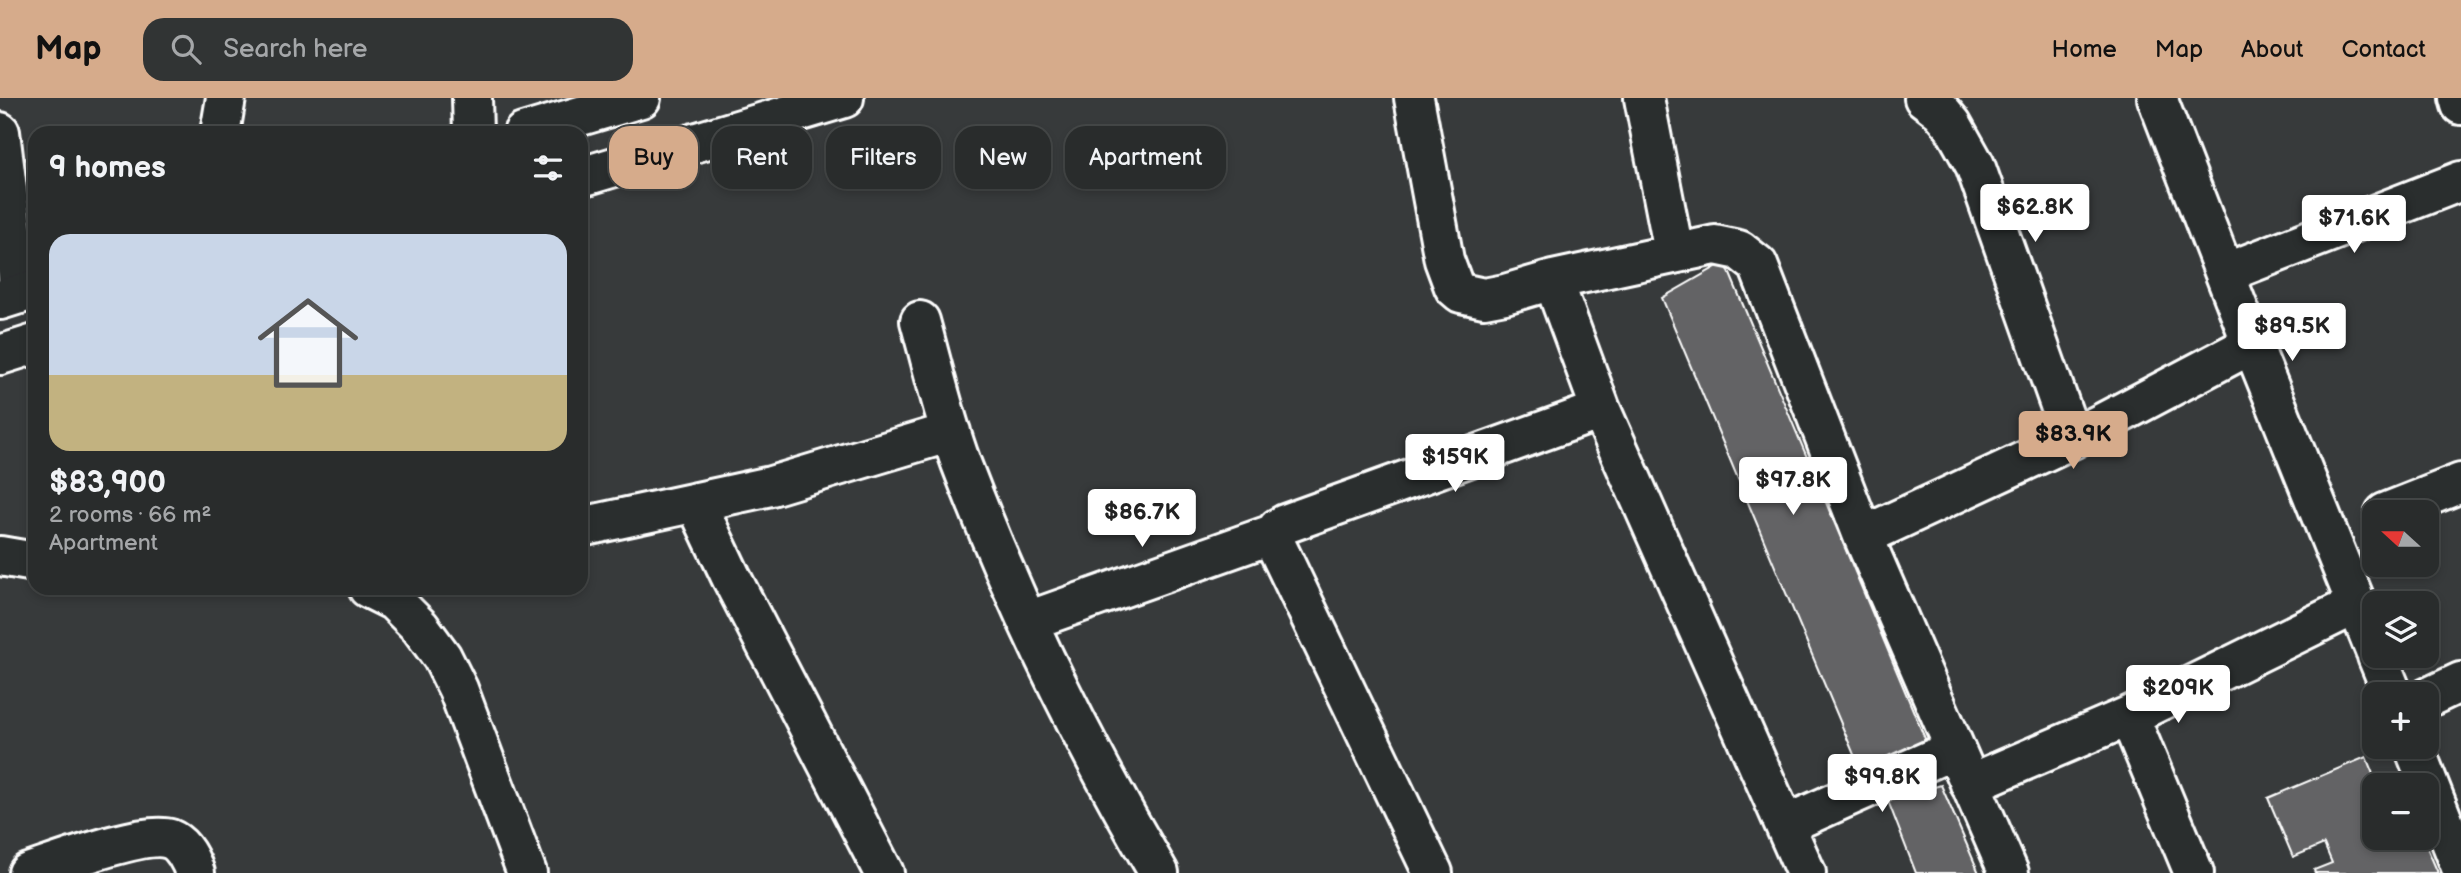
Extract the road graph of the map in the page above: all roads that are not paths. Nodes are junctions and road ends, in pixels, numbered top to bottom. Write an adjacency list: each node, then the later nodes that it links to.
1 (226, 98): 11 (street)
2 (472, 98): 12 (street)
3 (641, 98): 13 (street)
4 (844, 98): 15 (street)
5 (1414, 98): 19 (street)
6 (1644, 98): 17 (street)
7 (1924, 98): 27 (street)
8 (2157, 98): 18 (street)
9 (2459, 98): 10 (street)
10 (2461, 104)
11 (221, 126)
12 (472, 126)
13 (547, 126)
14 (0, 132): 20 (street)
15 (588, 175)
16 (2461, 181): 18 (street)
17 (1674, 252): 19 (street); 35 (street)
18 (2225, 273): 22 (street)
19 (1553, 280): 25 (street)
20 (18, 294)
21 (920, 321): 26 (street)
22 (2252, 344): 27 (street); 34 (street)
23 (28, 346): 24 (street)
24 (0, 355)
25 (1601, 410): 33 (street); 48 (street)
26 (951, 432): 30 (street); 41 (street)
27 (2072, 439): 35 (street)
28 (2461, 484): 29 (street)
29 (2419, 500)
30 (696, 503): 32 (street); 53 (street)
31 (2362, 522): 34 (street)
32 (588, 526)
33 (1276, 533): 41 (street); 55 (street)
34 (2329, 534): 39 (street)
35 (1863, 536): 45 (street)
36 (0, 556): 37 (street)
37 (28, 561)
38 (382, 595): 52 (street)
39 (2357, 604): 40 (street); 44 (street)
40 (2362, 617)
41 (1028, 621): 54 (street)
42 (2461, 682): 43 (street)
43 (2439, 692)
44 (2129, 716): 47 (street); 58 (street)
45 (1955, 749): 47 (street); 48 (street)
46 (2419, 759): 49 (street)
47 (1970, 784): 57 (street)
48 (1785, 825): 56 (street)
49 (2461, 867)
50 (28, 873): 51 (street)
51 (195, 873)
52 (527, 873)
53 (884, 873)
54 (1159, 873)
55 (1433, 873)
56 (1806, 873)
57 (2009, 873)
58 (2194, 873)

